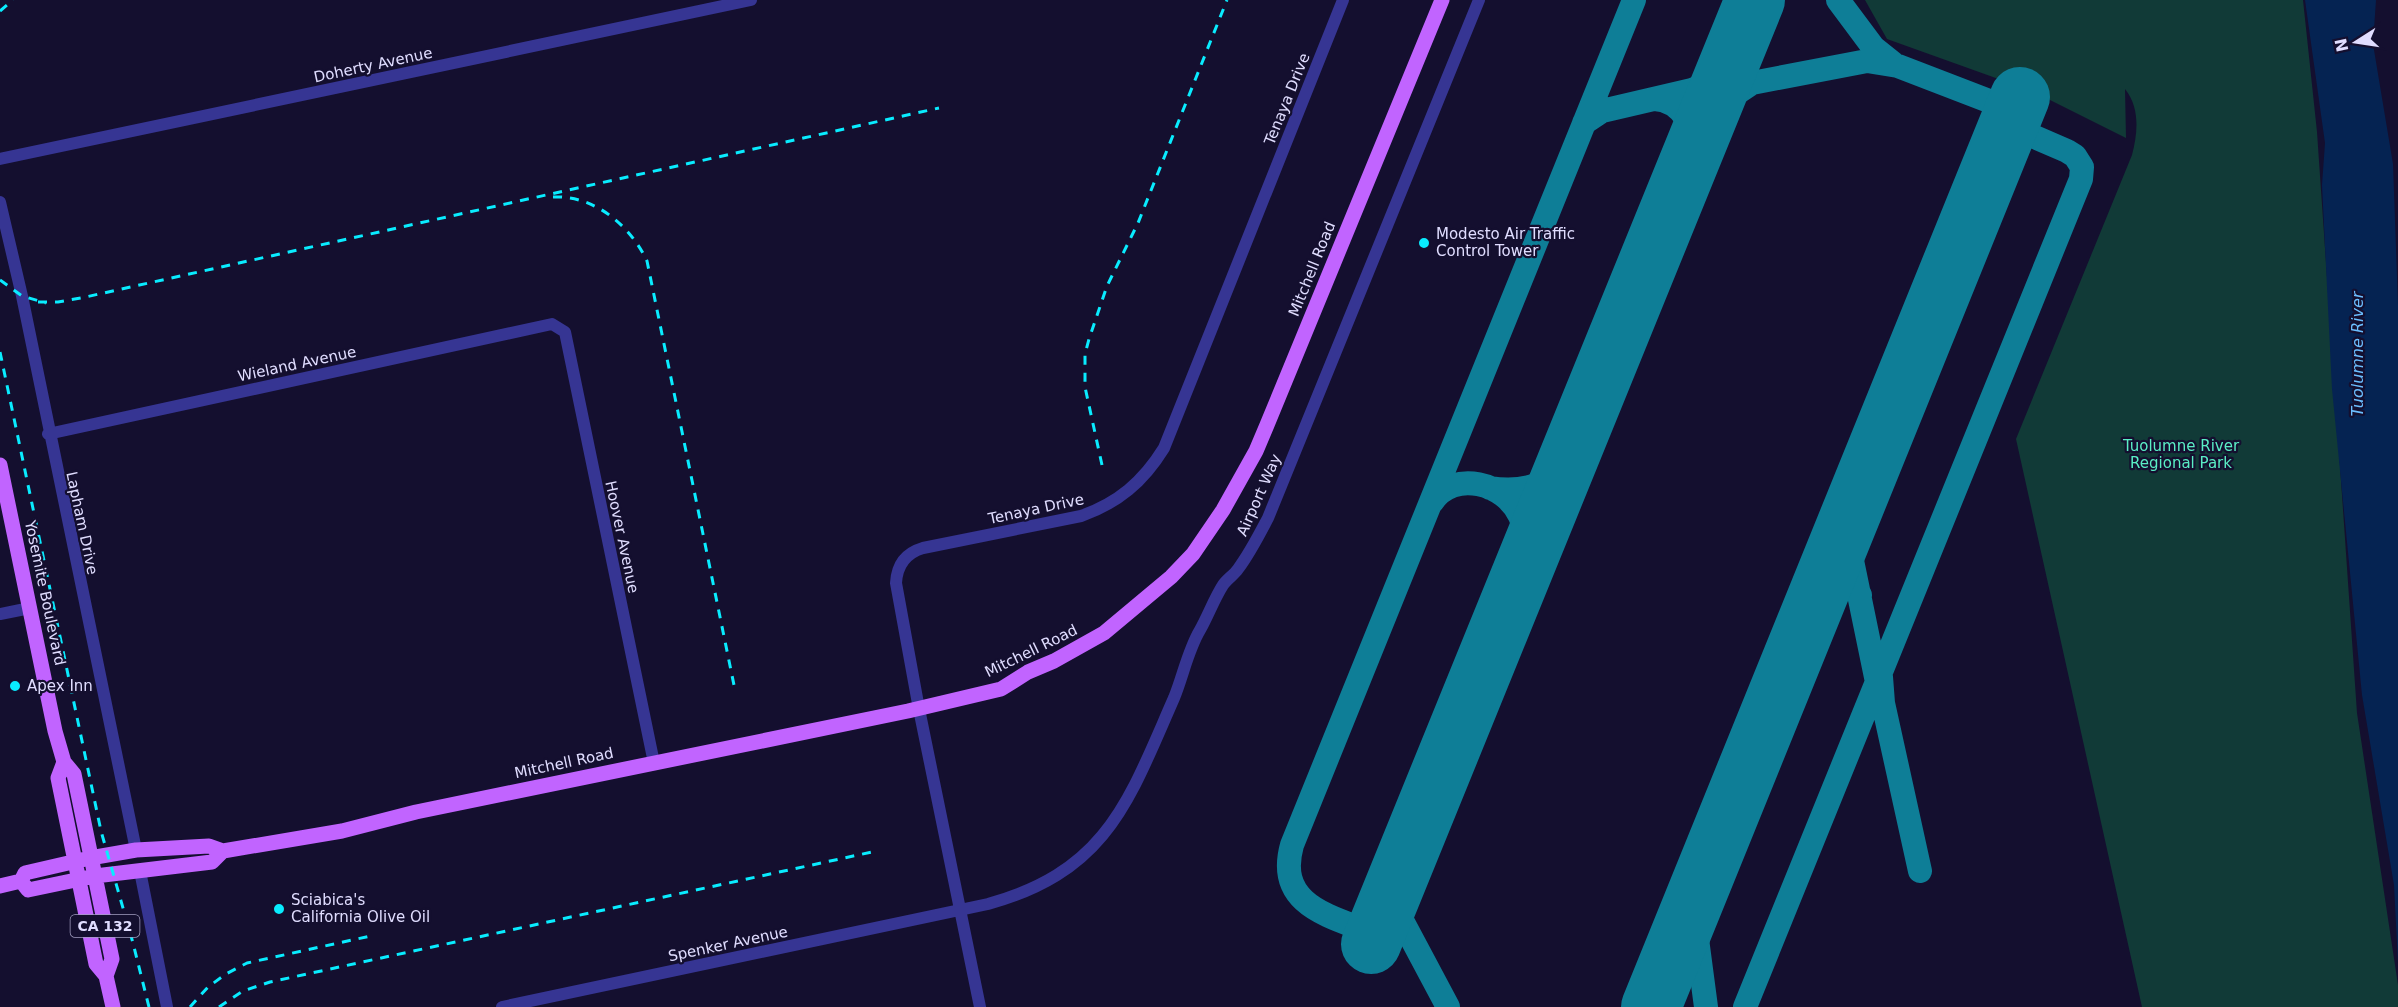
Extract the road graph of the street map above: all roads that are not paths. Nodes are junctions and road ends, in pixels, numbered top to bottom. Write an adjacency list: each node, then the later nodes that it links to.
1 (752, 0): 5 (street, Doherty Avenue)
2 (1343, 0): 12 (street, Tenaya Drive)
3 (1442, 0): 12 (main road, Mitchell Road)
4 (1479, 0): 22 (street, Airport Way)
5 (0, 159)
6 (0, 202): 8 (street, Lapham Drive)
7 (552, 324): 8 (street, Wieland Avenue); 13 (street, Hoover Avenue)
8 (48, 434): 14 (street, Lapham Drive)
9 (0, 465): 10 (main road, Yosemite Boulevard / CA 132)
10 (30, 608): 11 (street); 16 (main road, Yosemite Boulevard / CA 132)
11 (0, 614)
12 (919, 709): 13 (main road, Mitchell Road); 22 (street, Tenaya Drive)
13 (654, 763): 15 (main road, Mitchell Road)
14 (136, 850): 15 (main road, Mitchell Road); 16 (main road, Mitchell Road)
15 (223, 851): 17 (main road, Mitchell Road)
16 (83, 860): 18 (main road, Yosemite Boulevard / CA 132); 19 (main road, Yosemite Boulevard); 20 (main road, Mitchell Road)
17 (140, 871): 18 (main road, Mitchell Road); 25 (street)
18 (95, 876): 19 (main road, Mitchell Road); 23 (main road, Yosemite Boulevard / CA 132)
19 (79, 879): 20 (main road, Mitchell Road); 23 (main road, Yosemite Boulevard)
20 (21, 881): 21 (main road)
21 (0, 886)
22 (960, 910): 26 (street, Spenker Avenue); 27 (street, Tenaya Drive)
23 (106, 976): 24 (main road, Yosemite Boulevard / CA 132)
24 (113, 1007)
25 (167, 1007)
26 (502, 1007)
27 (980, 1007)

